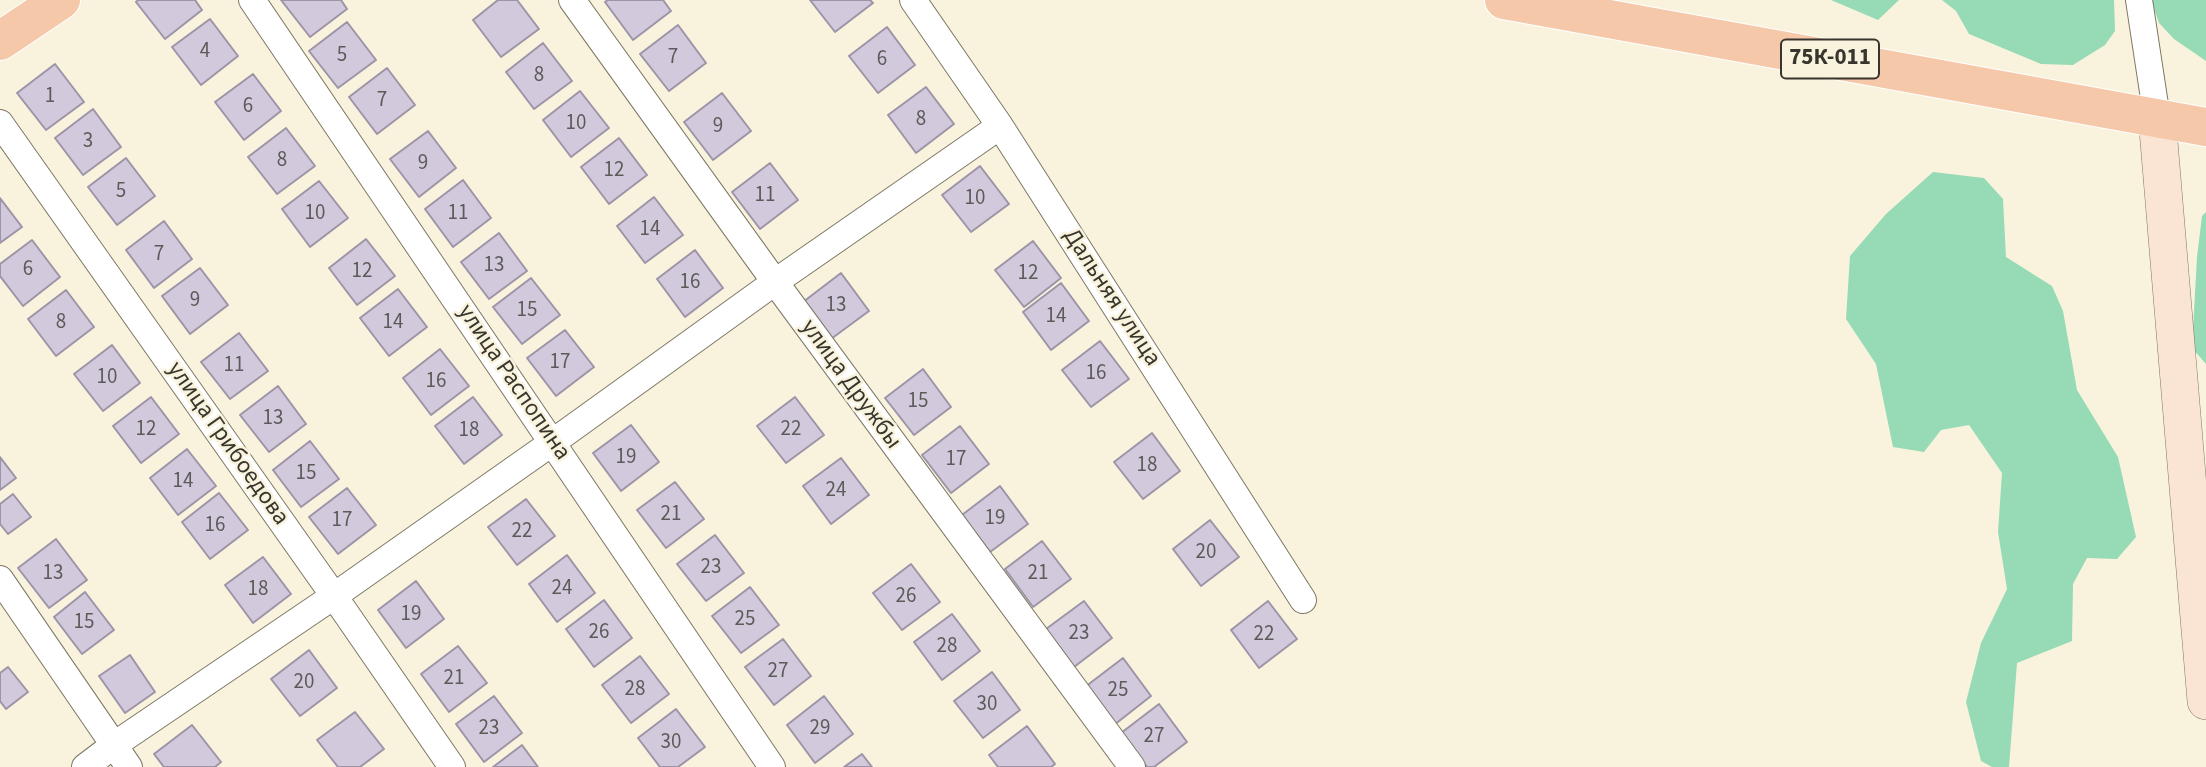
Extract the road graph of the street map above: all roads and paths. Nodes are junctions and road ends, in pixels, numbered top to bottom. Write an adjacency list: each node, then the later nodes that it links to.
1 (61, 0): 7 (main road)
2 (252, 0): 13 (street, улица Распопина)
3 (572, 0): 12 (street, улица Дружбы)
4 (913, 0): 10 (street, Дальняя улица)
5 (1504, 0): 8 (main road, 75К-011)
6 (2139, 0): 8 (street)
7 (0, 41)
8 (2157, 118): 11 (main road, 75К-011); 17 (street)
9 (0, 122): 15 (street, улица Грибоедова)
10 (1000, 126): 12 (street); 16 (street, Дальняя улица)
11 (2206, 127)
12 (775, 282): 13 (street); 23 (street, улица Дружбы)
13 (554, 442): 15 (street); 22 (street, улица Распопина)
14 (0, 579): 18 (street)
15 (334, 596): 18 (street); 21 (street, улица Грибоедова)
16 (1303, 600)
17 (2206, 701)
18 (114, 745): 19 (street); 20 (street)
19 (85, 767)
20 (129, 767)
21 (452, 767)
22 (772, 767)
23 (1132, 767)

